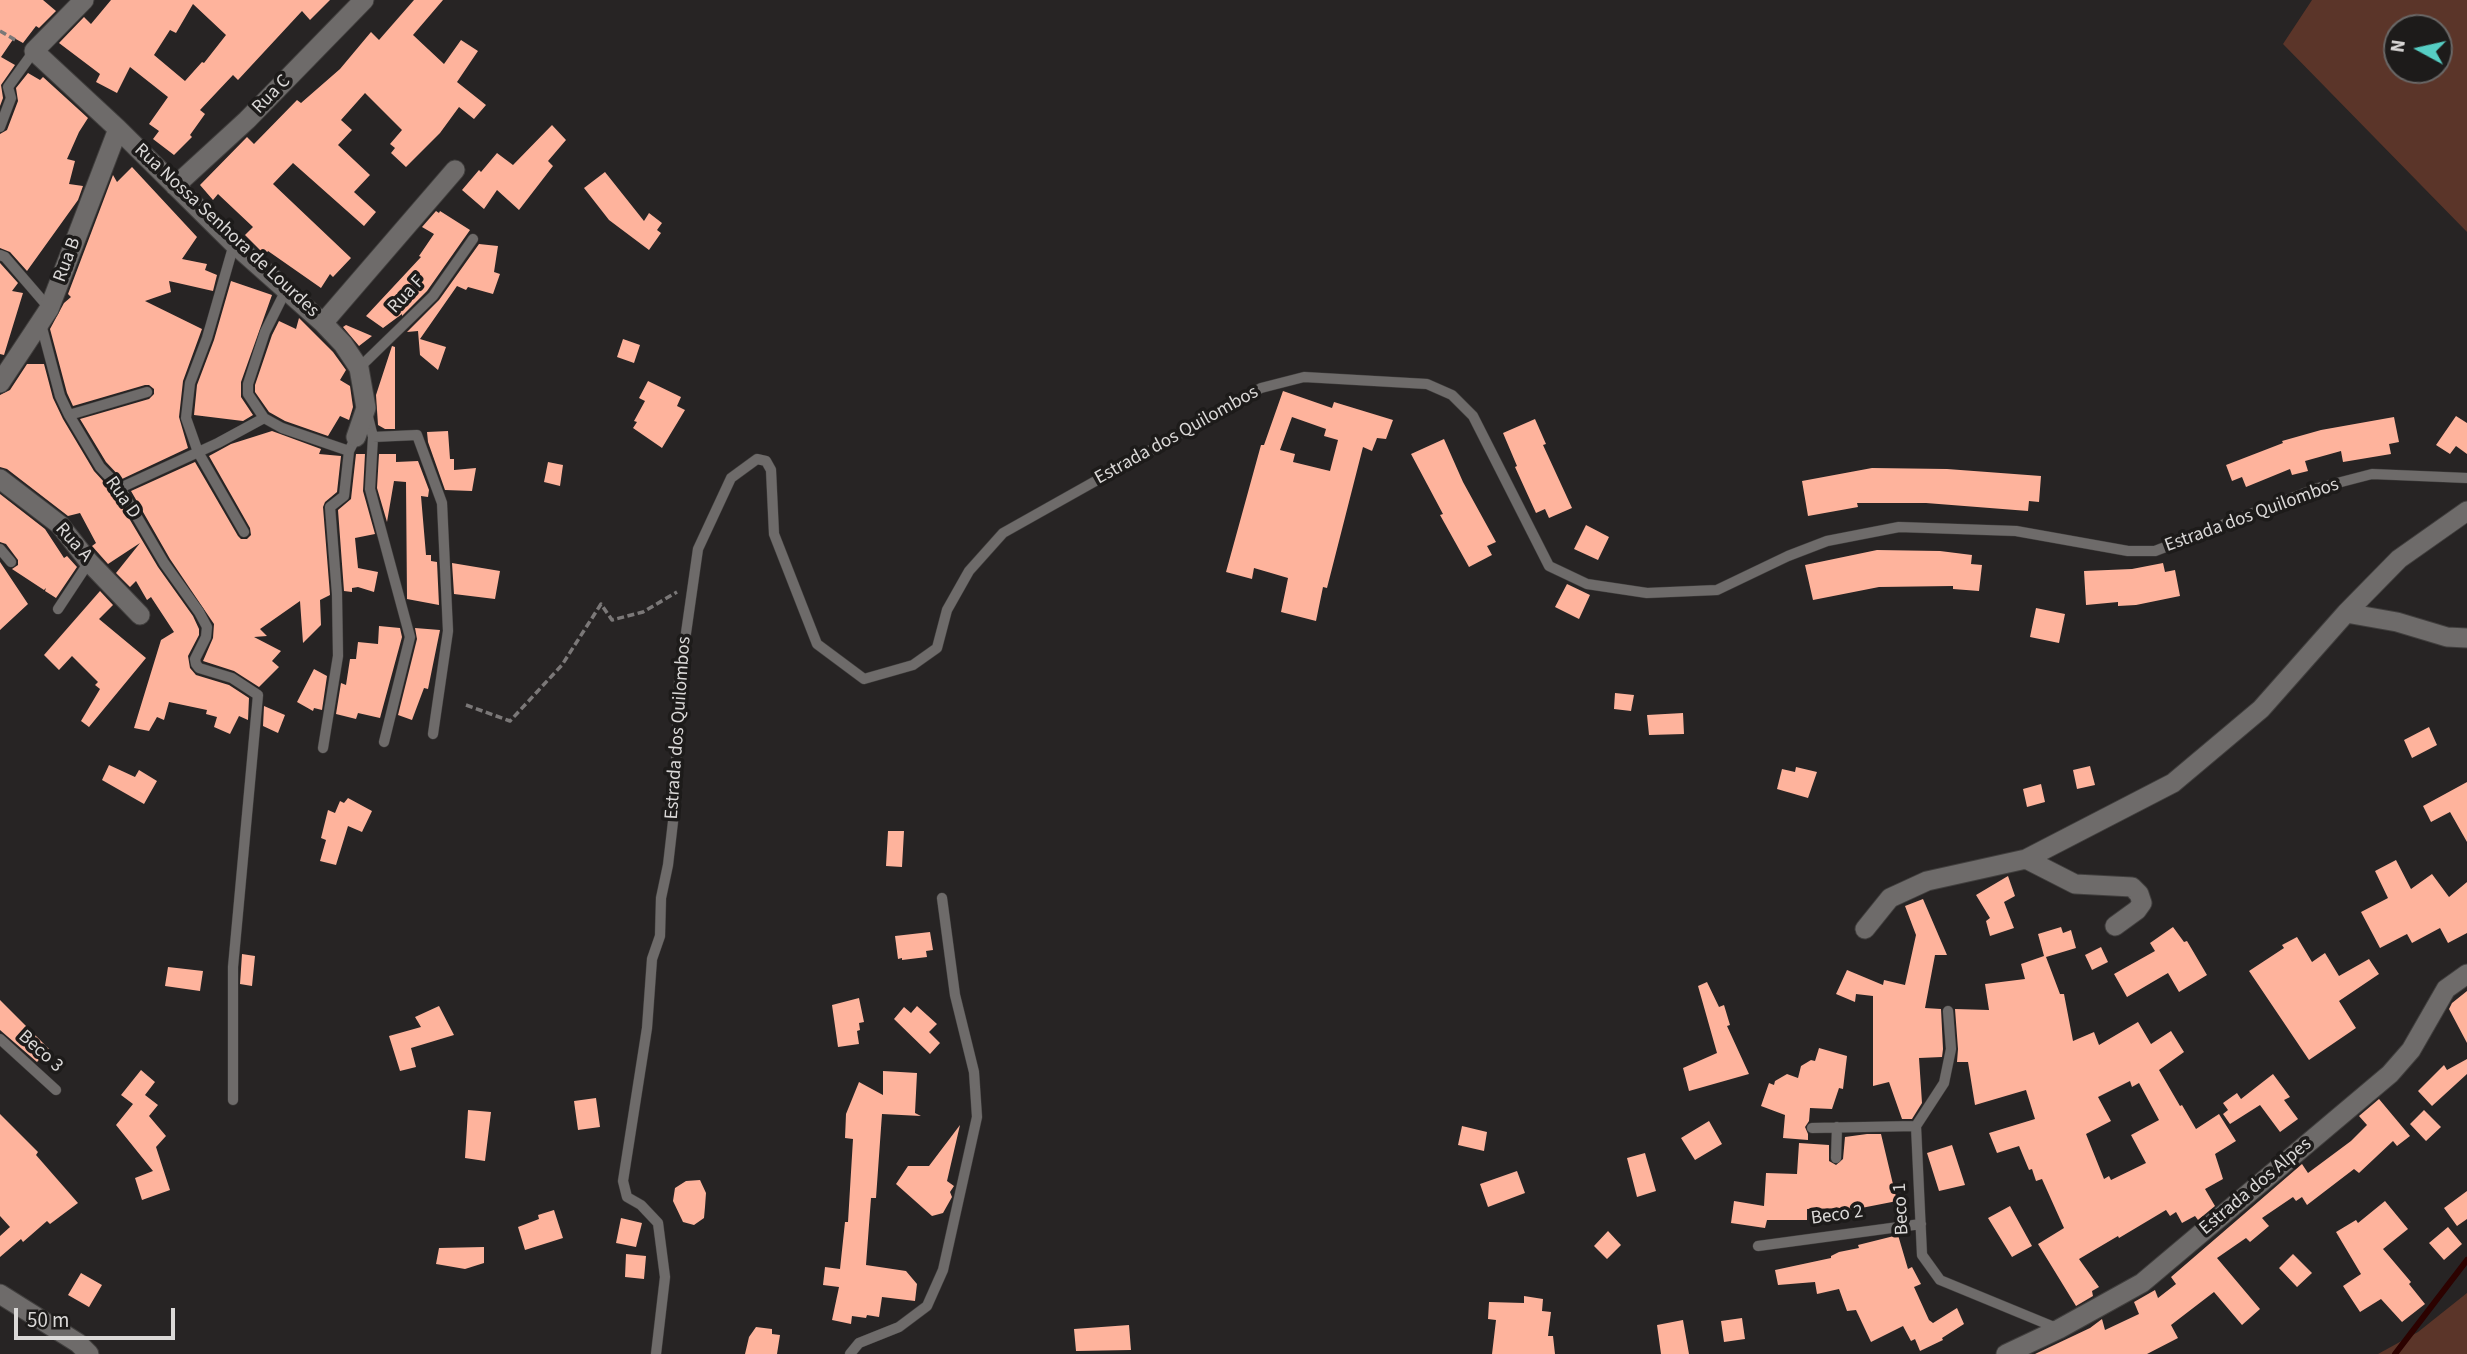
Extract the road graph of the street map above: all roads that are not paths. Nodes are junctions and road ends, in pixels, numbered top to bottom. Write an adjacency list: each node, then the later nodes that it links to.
1 (84, 0): 3 (street)
2 (365, 0): 7 (street, Rua C)
3 (34, 51): 4 (lane); 5 (street, Rua Nossa Senhora de Lourdes)
4 (0, 127)
5 (118, 128): 7 (street, Rua Nossa Senhora de Lourdes); 12 (street, Rua B)
6 (455, 170): 13 (street)
7 (175, 186): 9 (street, Rua Nossa Senhora de Lourdes)
8 (473, 239): 14 (lane, Rua F)
9 (234, 244): 11 (street, Rua Nossa Senhora de Lourdes); 20 (lane)
10 (0, 255): 12 (lane, Rua D)
11 (286, 290): 13 (street, Rua Nossa Senhora de Lourdes); 18 (lane)
12 (45, 316): 15 (street, Rua B); 17 (lane, Rua D)
13 (323, 323): 14 (street, Rua Nossa Senhora de Lourdes)
14 (359, 368): 19 (street, Rua Nossa Senhora de Lourdes)
15 (0, 383)
16 (147, 392): 17 (lane)
17 (69, 415): 23 (lane, Rua D)
18 (264, 418): 19 (lane); 20 (lane)
19 (359, 442): 33 (lane); 34 (lane); 35 (lane)
20 (198, 452): 23 (lane); 25 (lane)
21 (2467, 478): 54 (lane, Estrada dos Quilombos)
22 (0, 479): 28 (street, Rua A)
23 (120, 488): 44 (lane, Rua D)
24 (2467, 511): 30 (street)
25 (244, 532)
26 (0, 549): 27 (lane)
27 (11, 562)
28 (89, 562): 29 (lane); 31 (street, Rua A)
29 (58, 609)
30 (2346, 613): 32 (street); 36 (street)
31 (140, 615)
32 (2467, 638)
33 (433, 734)
34 (384, 742)
35 (323, 748)
36 (2026, 859): 38 (street); 39 (street)
37 (942, 898): 55 (lane)
38 (2115, 926)
39 (1865, 929)
40 (2467, 974): 52 (street, Estrada dos Alpes)
41 (1948, 1011): 45 (lane)
42 (0, 1039): 43 (lane, Beco 3)
43 (56, 1090)
44 (233, 1100)
45 (1916, 1126): 46 (lane); 49 (lane, Beco 1)
46 (1836, 1127): 47 (lane); 48 (lane)
47 (1812, 1128)
48 (1836, 1158)
49 (1921, 1224): 50 (lane, Beco 2); 52 (lane, Beco 1)
50 (1758, 1246)
51 (0, 1294): 53 (street)
52 (2059, 1329): 56 (street, Estrada dos Alpes)
53 (89, 1354)
54 (656, 1354)
55 (850, 1354)
56 (2006, 1354)

